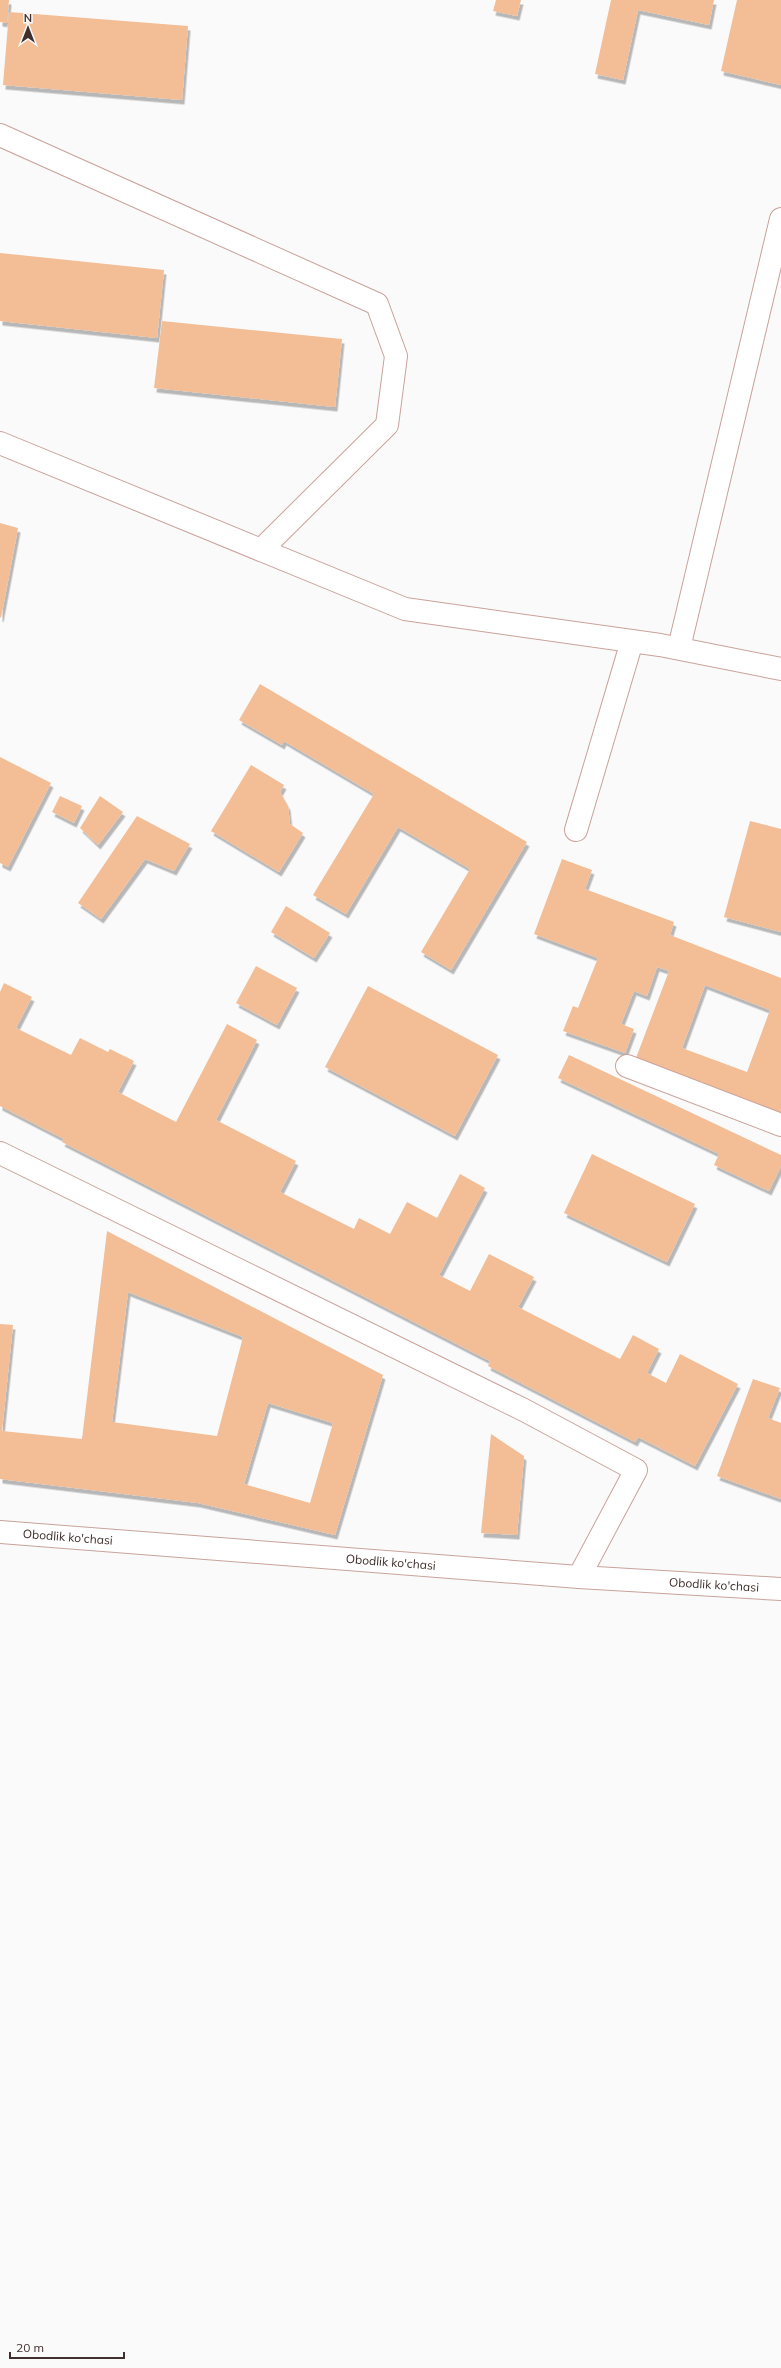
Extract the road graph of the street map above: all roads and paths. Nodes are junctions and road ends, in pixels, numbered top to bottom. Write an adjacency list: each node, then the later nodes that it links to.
1 (0, 135): 4 (street)
2 (781, 220): 6 (street)
3 (0, 443): 4 (street)
4 (261, 550): 5 (street)
5 (632, 641): 6 (street); 8 (street)
6 (679, 648): 7 (street)
7 (781, 669)
8 (576, 830)
9 (627, 1066): 10 (street)
10 (781, 1125)
11 (0, 1153): 13 (street)
12 (0, 1532): 13 (street, Obodlik ko'chasi)
13 (579, 1578): 14 (street, Obodlik ko'chasi)
14 (781, 1589)

